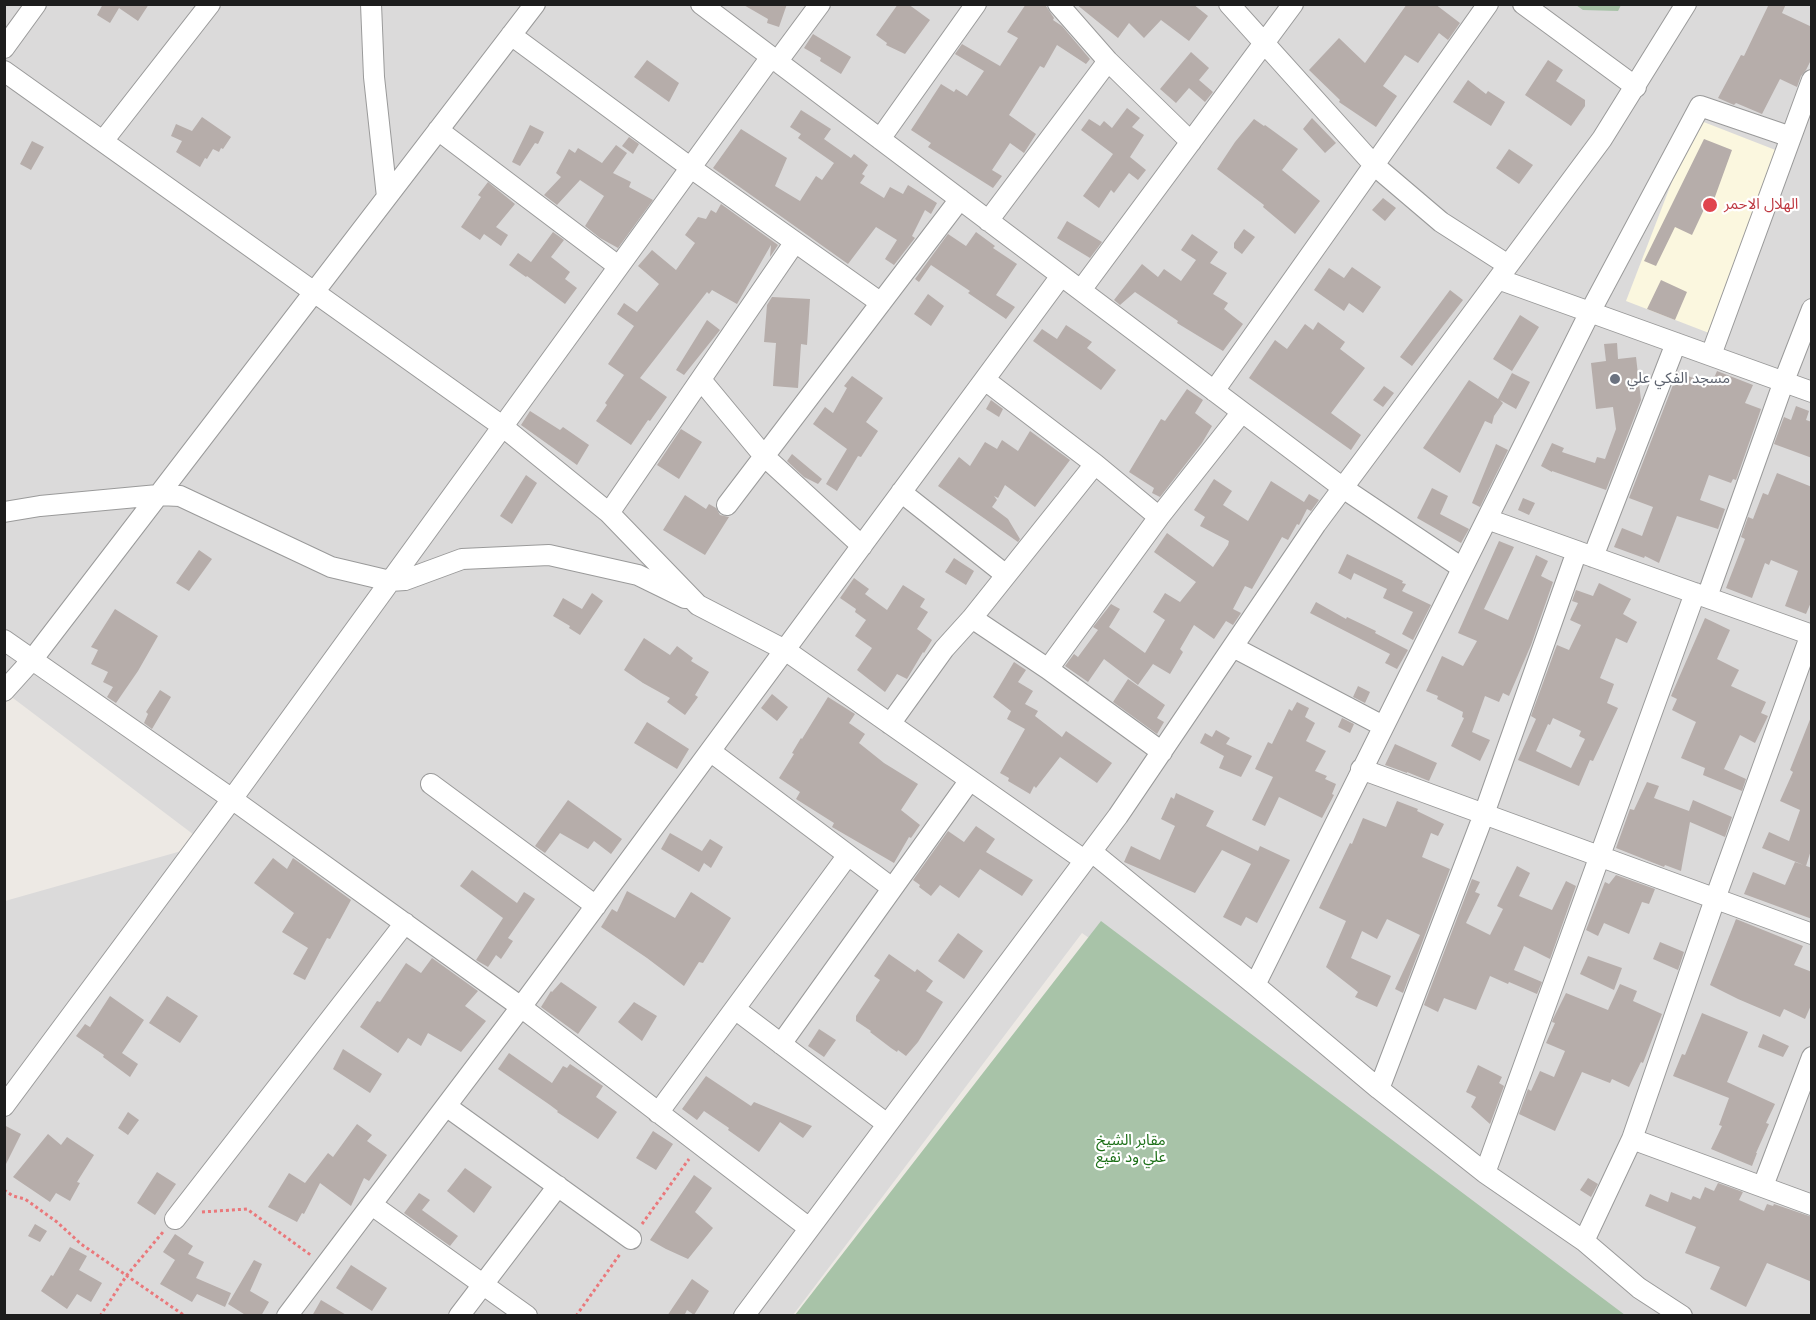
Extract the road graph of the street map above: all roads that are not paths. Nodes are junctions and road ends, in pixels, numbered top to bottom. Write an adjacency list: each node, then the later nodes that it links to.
1 (36, 4): 16 (street)
2 (210, 4): 25 (street)
3 (535, 4): 14 (street)
4 (701, 4): 17 (street)
5 (820, 4): 17 (street)
6 (976, 4): 24 (street)
7 (1059, 4): 18 (street)
8 (1229, 4): 15 (street)
9 (1293, 4): 15 (street)
10 (1488, 4): 27 (street)
11 (1523, 4): 21 (street)
12 (1686, 4): 21 (street)
13 (373, 7): 29 (street)
14 (511, 35): 22 (street); 28 (street)
15 (1264, 43): 26 (street); 27 (street)
16 (4, 48)
17 (774, 60): 24 (street); 28 (street)
18 (1108, 61): 26 (street); 31 (street)
19 (4, 71): 25 (street)
20 (1812, 80): 23 (street)
21 (1636, 87): 34 (street)
22 (438, 130): 29 (street); 33 (street)
23 (1791, 137): 40 (street); 42 (street)
24 (880, 139): 30 (street)
25 (103, 141): 36 (street)
26 (1191, 142): 37 (street)
27 (1374, 165): 34 (street); 46 (street)
28 (691, 168): 32 (street); 33 (street)
29 (387, 196): 36 (street)
30 (960, 200): 31 (street); 38 (street)
31 (988, 221): 35 (street)
32 (795, 242): 38 (street); 43 (street)
33 (618, 266): 49 (street)
34 (1503, 272): 40 (street); 52 (street)
35 (1061, 276): 37 (street); 44 (street)
36 (314, 291): 49 (street); 54 (street)
37 (1081, 291): 46 (street)
38 (881, 303): 50 (street)
39 (1812, 309): 45 (street)
40 (1590, 312): 41 (street); 59 (street)
41 (1676, 343): 42 (street); 61 (street)
42 (1711, 356): 45 (street)
43 (701, 380): 50 (street); 57 (street)
44 (985, 380): 51 (street); 53 (street)
45 (1784, 381): 47 (street); 65 (street)
46 (1214, 391): 48 (street)
47 (1812, 392)
48 (1242, 412): 52 (street); 58 (street)
49 (502, 426): 57 (street); 64 (street)
50 (764, 456): 55 (street); 60 (street)
51 (1095, 464): 58 (street); 63 (street)
52 (1343, 488): 62 (street); 70 (street)
53 (901, 492): 60 (street); 63 (street)
54 (158, 495): 56 (street); 64 (street); 72 (street)
55 (727, 505)
56 (4, 512)
57 (609, 513): 66 (street)
58 (1159, 517): 73 (street)
59 (1487, 519): 61 (street); 62 (street)
60 (862, 546): 71 (street)
61 (1585, 554): 65 (street); 83 (street)
62 (1462, 567): 76 (street)
63 (1006, 575): 67 (street)
64 (390, 581): 66 (street); 82 (street)
65 (1701, 595): 68 (street); 86 (street)
66 (698, 604): 71 (street)
67 (972, 618): 73 (street); 75 (street)
68 (1811, 634): 88 (street)
69 (4, 640): 72 (street)
70 (1233, 647): 76 (street); 78 (street)
71 (785, 650): 75 (street); 77 (street)
72 (32, 660): 74 (street); 82 (street)
73 (1048, 669): 78 (street)
74 (4, 692)
75 (890, 724): 80 (street)
76 (1383, 726): 79 (street)
77 (710, 751): 84 (street); 89 (street)
78 (1162, 752): 85 (street)
79 (1361, 769): 83 (street); 92 (street)
80 (970, 780): 85 (street); 87 (street)
81 (431, 784): 89 (street)
82 (231, 799): 90 (street); 98 (street)
83 (1484, 814): 86 (street); 97 (street)
84 (848, 855): 87 (street); 94 (street)
85 (1088, 856): 92 (street); 101 (street)
86 (1600, 856): 88 (street); 103 (street)
87 (892, 888): 95 (street)
88 (1716, 899): 91 (street); 102 (street)
89 (596, 906): 93 (street)
90 (405, 923): 93 (street); 108 (street)
91 (1812, 934)
92 (1255, 985): 97 (street)
93 (521, 1007): 99 (street); 100 (street)
94 (735, 1009): 95 (street); 100 (street)
95 (780, 1044): 101 (street)
96 (1812, 1057): 105 (street)
97 (1379, 1089): 103 (street)
98 (4, 1106)
99 (446, 1106): 104 (street); 106 (street)
100 (658, 1113): 109 (street)
101 (887, 1124): 109 (street)
102 (1632, 1139): 105 (street); 111 (street)
103 (1485, 1173): 111 (street)
104 (558, 1186): 110 (street); 112 (street)
105 (1763, 1186): 107 (street)
106 (372, 1205): 112 (street); 113 (street)
107 (1812, 1205)
108 (175, 1219)
109 (809, 1228): 116 (street)
110 (631, 1239)
111 (1584, 1241): 117 (street)
112 (483, 1284): 114 (street); 115 (street)
113 (287, 1316)
114 (459, 1316)
115 (527, 1316)
116 (744, 1316)
117 (1682, 1316)

